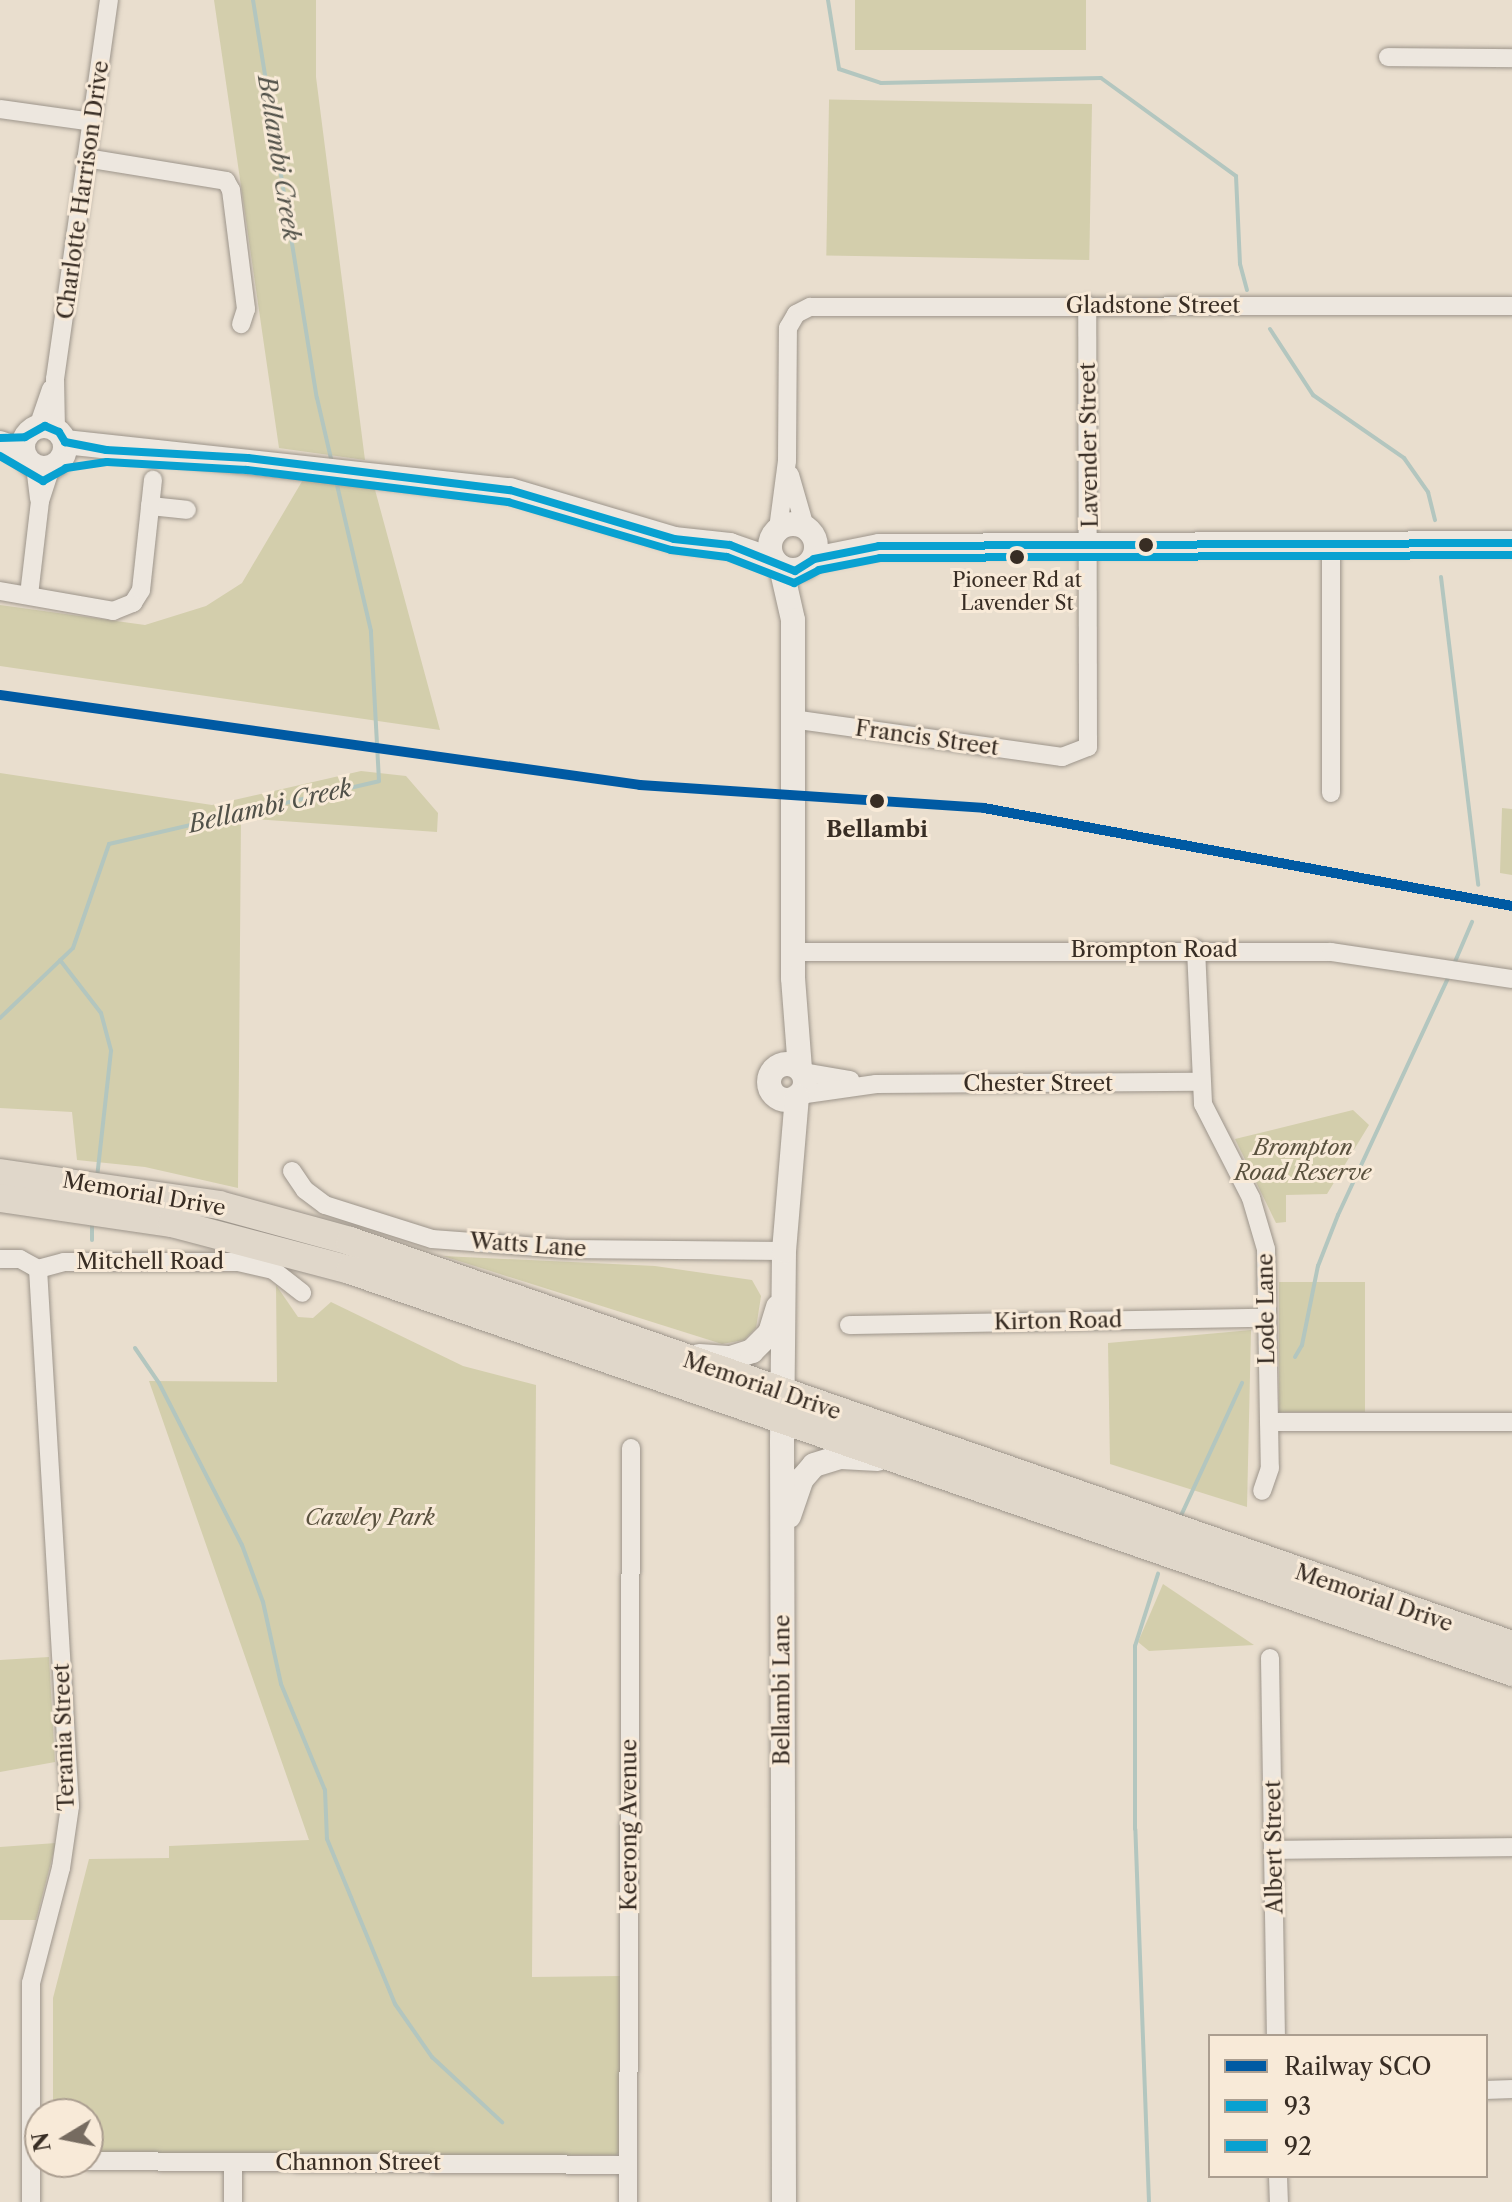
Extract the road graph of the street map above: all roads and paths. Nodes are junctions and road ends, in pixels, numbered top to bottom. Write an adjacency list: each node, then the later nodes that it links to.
1 (109, 0): 5 (street, Charlotte Harrison Drive)
2 (1388, 57): 3 (street)
3 (1512, 58)
4 (0, 109): 5 (street)
5 (92, 122): 6 (street, Charlotte Harrison Drive)
6 (86, 158): 9 (street); 10 (street, Charlotte Harrison Drive)
7 (1087, 305): 8 (street, Gladstone Street); 11 (street, Gladstone Street); 20 (street, Lavender Street)
8 (1512, 306)
9 (241, 324)
10 (35, 446): 19 (main road); 25 (street, Charlotte Harrison Drive)
11 (787, 461): 15 (street); 16 (street)
12 (153, 480): 13 (street)
13 (150, 506): 14 (street); 25 (street)
14 (187, 510)
15 (807, 528): 16 (main road); 21 (main road); 22 (main road)
16 (777, 531): 19 (main road); 23 (main road)
17 (1512, 543): 18 (main road)
18 (1331, 544): 20 (main road); 29 (street)
19 (730, 545): 23 (main road)
20 (1090, 545): 21 (main road); 28 (street, Lavender Street)
21 (879, 546): 22 (main road)
22 (811, 562): 23 (main road); 26 (main road)
23 (777, 564): 26 (main road)
24 (0, 591): 25 (street)
25 (29, 595)
26 (793, 620): 27 (main road)
27 (792, 719): 28 (street, Francis Street); 30 (main road)
28 (1062, 757)
29 (1331, 793)
30 (793, 869): 32 (main road); 35 (street)
31 (1196, 949): 32 (street, Brompton Road); 34 (street, Brompton Road); 36 (street, Lode Lane)
32 (793, 952): 33 (main road)
33 (793, 978): 35 (main road); 37 (main road)
34 (1512, 979)
35 (787, 1026): 37 (main road)
36 (1199, 1082): 37 (street, Chester Street); 48 (street, Lode Lane)
37 (794, 1085): 43 (main road, Bellambi Lane)
38 (292, 1171): 43 (street, Watts Lane)
39 (0, 1173): 40 (main road, Memorial Drive)
40 (62, 1192): 41 (main road, Memorial Drive); 42 (main road, Memorial Drive)
41 (0, 1198)
42 (117, 1200): 50 (main road, Memorial Drive); 51 (main road, Memorial Drive)
43 (784, 1251): 46 (main road, Bellambi Lane)
44 (0, 1259): 45 (street)
45 (38, 1269): 47 (street, Mitchell Road); 66 (street, Terania Street)
46 (784, 1285): 50 (main road); 51 (main road, Bellambi Lane)
47 (302, 1293)
48 (1267, 1318): 49 (street, Kirton Road); 52 (street, Lode Lane)
49 (849, 1325)
50 (646, 1346): 51 (main road, Memorial Drive)
51 (783, 1407): 55 (main road, Memorial Drive); 57 (main road, Bellambi Lane); 58 (main road, Memorial Drive)
52 (1269, 1422): 53 (street); 56 (street, Lode Lane)
53 (1512, 1422)
54 (631, 1448): 69 (street, Keerong Avenue)
55 (908, 1463): 57 (main road); 60 (main road, Memorial Drive)
56 (1262, 1491)
57 (783, 1536): 75 (main road, Bellambi Lane)
58 (1512, 1645)
59 (1270, 1658): 62 (street, Albert Street)
60 (1512, 1672)
61 (1512, 1847): 62 (street)
62 (1274, 1850): 63 (street, Albert Street)
63 (1276, 2034)
64 (1512, 2089): 65 (street)
65 (1488, 2090)
66 (34, 2098)
67 (104, 2161): 68 (street, Channon Street)
68 (233, 2162): 69 (street, Channon Street); 73 (street)
69 (628, 2165): 74 (street, Keerong Avenue)
70 (34, 2178): 72 (street, Terania Street)
71 (1278, 2178): 76 (street)
72 (31, 2202)
73 (233, 2202)
74 (628, 2202)
75 (784, 2202)
76 (1279, 2202)

